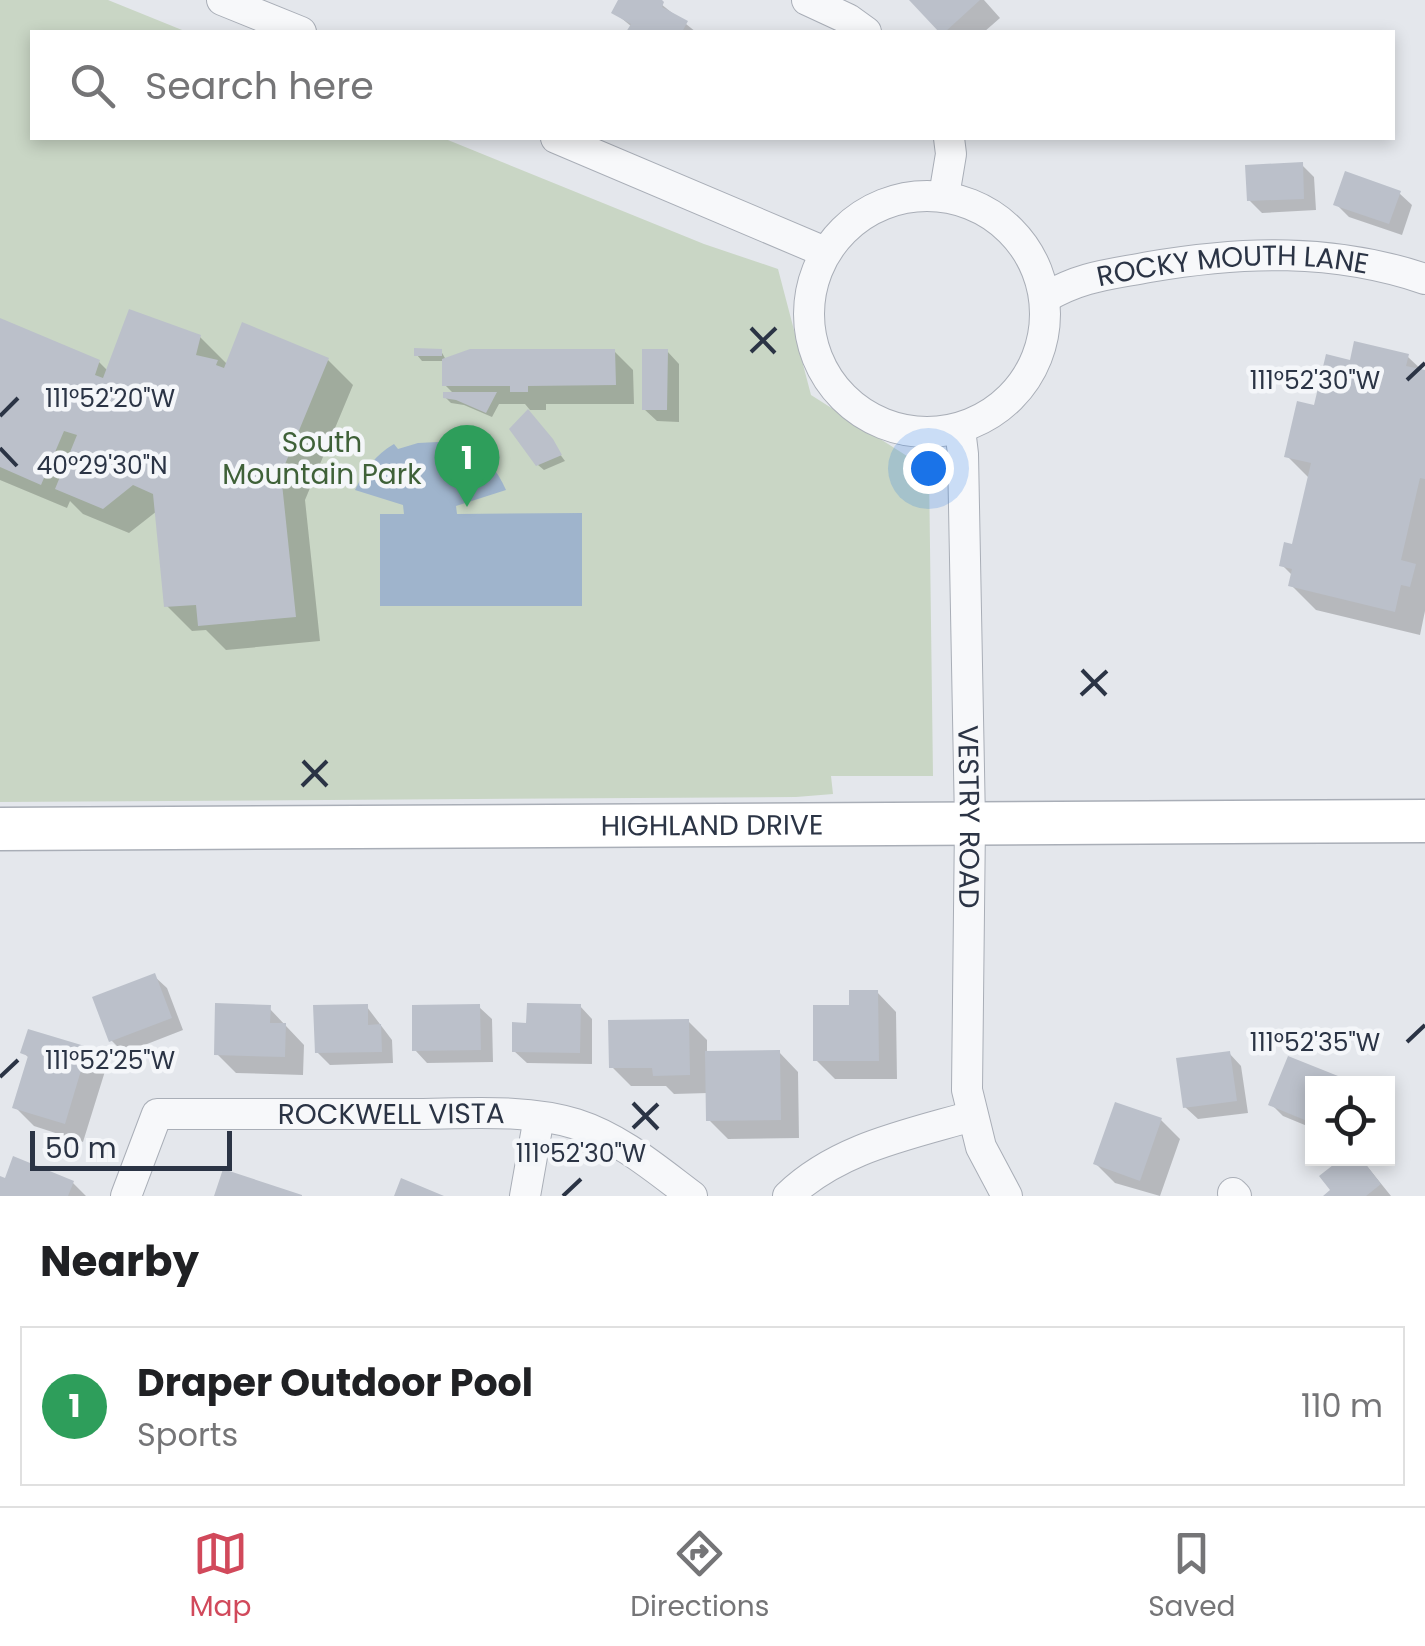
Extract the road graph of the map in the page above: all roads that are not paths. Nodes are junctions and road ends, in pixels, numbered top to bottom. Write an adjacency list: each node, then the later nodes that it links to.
1 (222, 0): 3 (street)
2 (808, 0): 4 (street)
3 (296, 30)
4 (863, 30)
5 (561, 140): 8 (street)
6 (948, 140): 7 (street)
7 (944, 196): 8 (street); 10 (street)
8 (825, 252): 11 (street)
9 (1425, 279): 10 (street, ROCKY MOUTH LANE)
10 (1046, 297): 11 (street)
11 (960, 428): 13 (street, VESTRY ROAD)
12 (1425, 821): 13 (main road, HIGHLAND DRIVE)
13 (970, 822): 14 (main road, HIGHLAND DRIVE); 15 (street, VESTRY ROAD)
14 (0, 829)
15 (972, 1116): 20 (street); 21 (street, VESTRY ROAD)
16 (539, 1118): 17 (street, ROCKWELL VISTA); 18 (street); 19 (street, ROCKWELL VISTA)
17 (126, 1196)
18 (524, 1196)
19 (692, 1196)
20 (788, 1196)
21 (1007, 1196)

